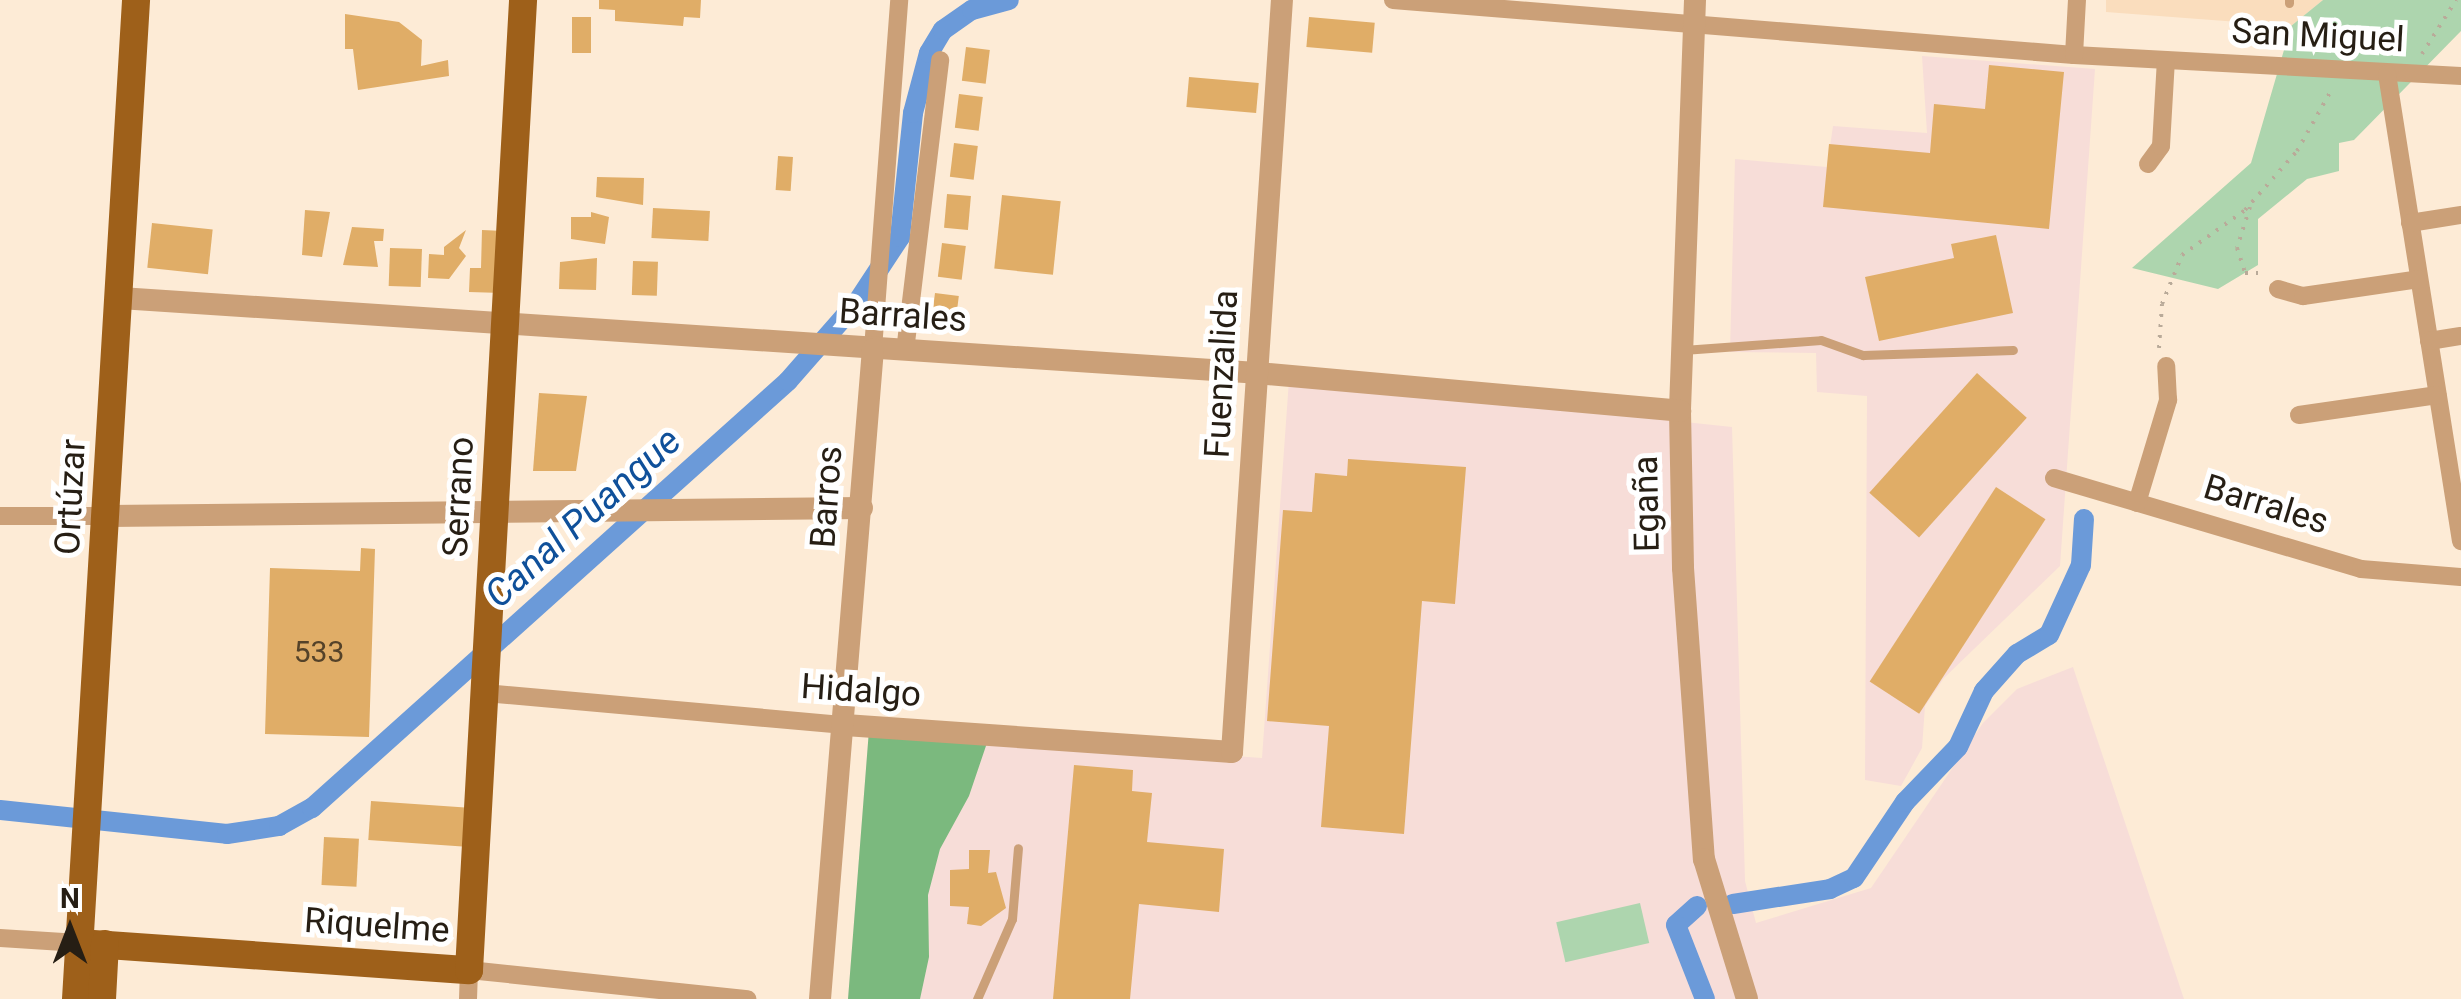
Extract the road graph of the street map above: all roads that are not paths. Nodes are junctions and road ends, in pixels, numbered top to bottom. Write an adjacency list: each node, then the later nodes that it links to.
1 (136, 0): 19 (main road, Ortúzar)
2 (523, 0): 20 (main road, Serrano)
3 (899, 0): 23 (street, Barros)
4 (1282, 0): 28 (street, Fuenzalida)
5 (1394, 0): 8 (street, San Miguel)
6 (1695, 0): 8 (street, Egaña)
7 (2077, 0): 9 (street)
8 (1694, 26): 9 (street, San Miguel); 24 (street, Egaña)
9 (2074, 55): 11 (street, San Miguel)
10 (940, 60): 26 (street)
11 (2166, 60): 12 (street, San Miguel); 14 (street)
12 (2387, 74): 13 (street, San Miguel); 16 (street)
13 (2461, 76)
14 (2148, 164)
15 (2461, 215): 16 (street)
16 (2410, 223): 17 (street)
17 (2419, 278): 18 (street); 22 (street)
18 (2278, 288)
19 (120, 298): 20 (street, Barrales); 38 (main road, Ortúzar)
20 (506, 325): 23 (street, Barrales); 36 (main road, Serrano)
21 (2461, 336): 22 (street)
22 (2429, 341): 29 (street)
23 (873, 349): 26 (street, Barrales); 35 (street, Barros)
24 (1682, 350): 25 (lane); 30 (street, Egaña)
25 (2013, 350)
26 (905, 351): 28 (street, Barrales)
27 (2166, 366): 34 (street)
28 (1257, 373): 30 (street, Barrales); 43 (street, Fuenzalida)
29 (2438, 395): 31 (street); 32 (street)
30 (1680, 411): 54 (street, Egaña)
31 (2298, 416)
32 (2454, 459): 39 (street)
33 (2054, 478): 34 (street, Barrales)
34 (2137, 503): 40 (street, Barrales)
35 (862, 508): 36 (street); 42 (street, Barros)
36 (496, 512): 38 (street); 41 (main road, Serrano)
37 (0, 516): 38 (street)
38 (108, 516): 46 (main road, Ortúzar)
39 (2461, 540)
40 (2461, 577)
41 (486, 685): 42 (street, Hidalgo); 47 (main road, Serrano)
42 (845, 725): 43 (street, Hidalgo); 52 (street, Barros)
43 (1232, 752)
44 (1018, 848): 53 (lane)
45 (0, 938): 46 (street, Riquelme)
46 (92, 943): 47 (main road, Riquelme); 48 (main road, Ortúzar); 49 (main road, Ortúzar)
47 (469, 970): 50 (street, Serrano); 51 (street, Riquelme)
48 (76, 999)
49 (102, 999)
50 (468, 999)
51 (747, 999)
52 (820, 999)
53 (977, 999)
54 (1747, 999)

